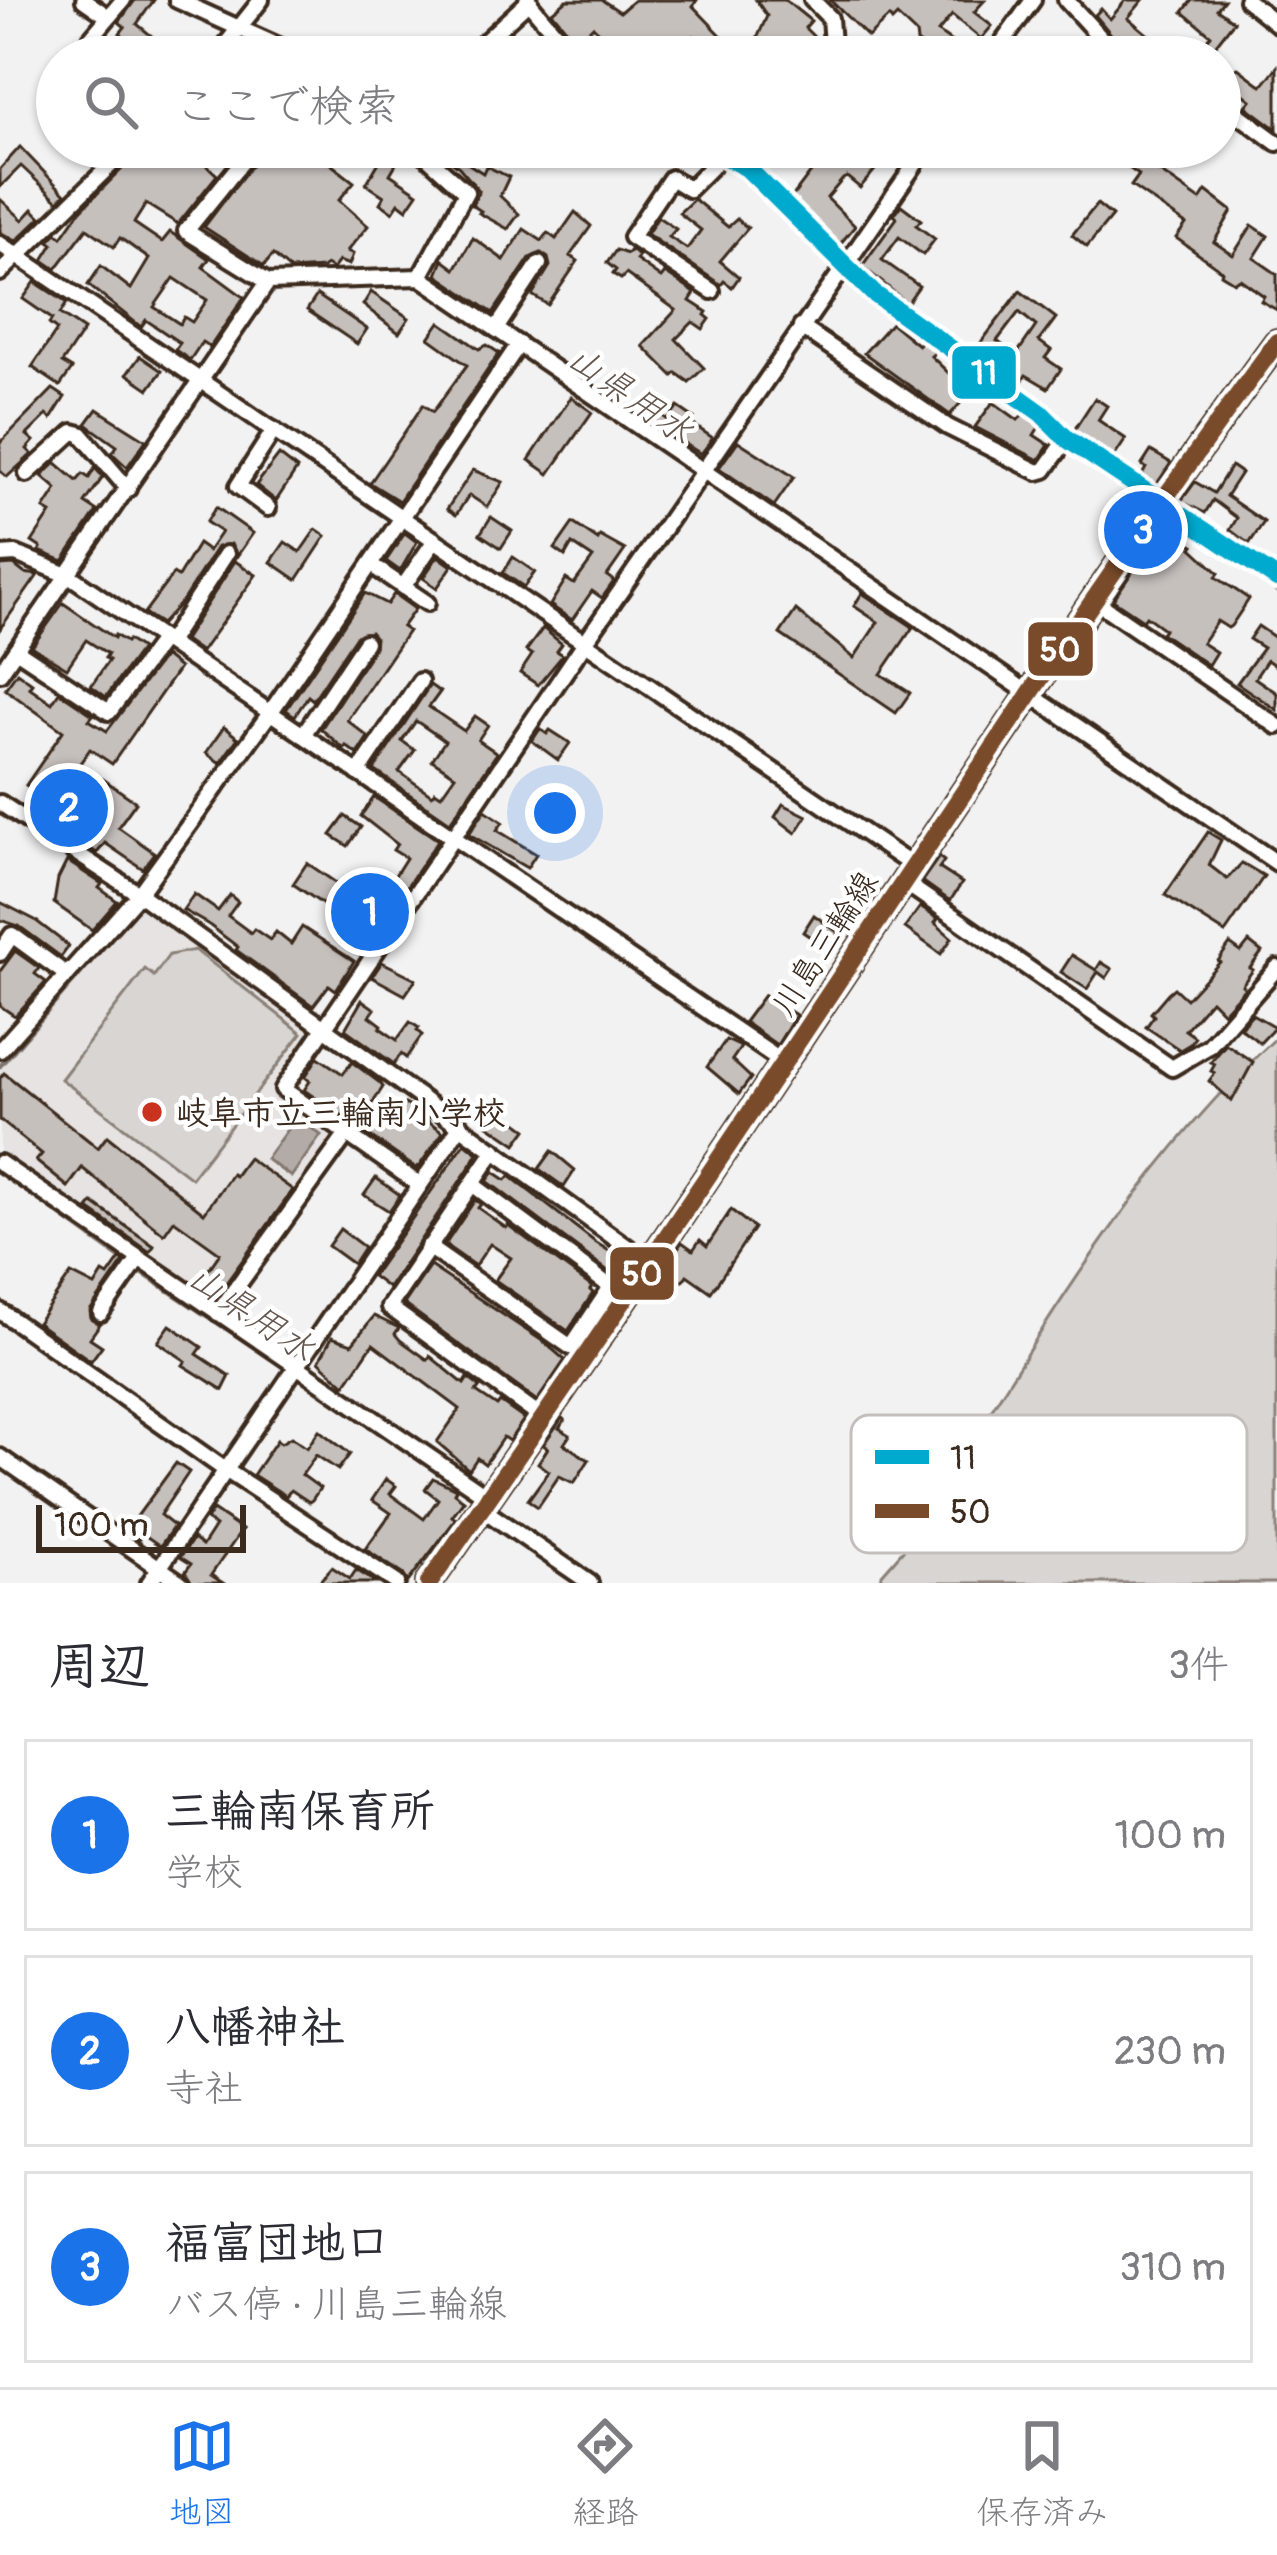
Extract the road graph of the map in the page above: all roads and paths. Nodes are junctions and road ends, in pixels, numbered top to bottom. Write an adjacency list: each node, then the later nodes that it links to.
1 (84, 0): 10 (street)
2 (123, 0): 10 (street)
3 (177, 0): 12 (street)
4 (261, 0): 12 (street)
5 (812, 0): 18 (street)
6 (1033, 0): 19 (street)
7 (1066, 0): 20 (street)
8 (1247, 0): 11 (street)
9 (529, 1): 16 (street); 17 (street)
10 (107, 16): 13 (street)
11 (1277, 24)
12 (241, 30): 14 (street); 15 (street)
13 (92, 36)
14 (235, 36)
15 (255, 36)
16 (491, 36)
17 (558, 36)
18 (828, 36)
19 (1007, 36)
20 (1099, 36)
21 (1241, 116): 22 (street)
22 (1277, 143)
23 (108, 168): 30 (street)
24 (237, 168): 35 (street)
25 (439, 168): 34 (street)
26 (710, 168): 36 (street)
27 (747, 168): 32 (street)
28 (913, 168): 32 (street)
29 (0, 244): 30 (street)
30 (18, 256): 33 (street); 41 (street)
31 (539, 265): 38 (street)
32 (844, 265): 37 (street); 43 (street)
33 (0, 273)
34 (420, 277): 35 (street); 38 (street)
35 (268, 282): 41 (street)
36 (712, 291)
37 (801, 327): 43 (street); 44 (street)
38 (496, 328): 40 (street)
39 (1277, 341): 47 (main road, 川島三輪線)
40 (519, 344): 44 (street); 49 (street)
41 (202, 380): 42 (street); 46 (street)
42 (274, 430): 48 (street); 49 (street)
43 (1067, 439): 47 (street)
44 (703, 470): 60 (street); 65 (street)
45 (27, 474): 46 (street)
46 (128, 489): 54 (street)
47 (1163, 503): 55 (street); 57 (main road, 川島三輪線)
48 (268, 508)
49 (403, 519): 50 (street); 66 (street)
50 (435, 540): 56 (street); 60 (street)
51 (226, 554): 59 (street)
52 (0, 555): 54 (street)
53 (380, 571): 56 (street)
54 (70, 576): 59 (street); 62 (street)
55 (1277, 578)
56 (404, 587): 58 (street)
57 (1094, 601): 65 (main road, 川島三輪線); 67 (street)
58 (427, 603)
59 (165, 641): 62 (street); 66 (street)
60 (586, 641): 71 (street); 73 (street)
61 (365, 642): 68 (street)
62 (16, 650): 63 (street)
63 (0, 673)
64 (420, 681): 69 (street)
65 (1029, 694): 72 (street); 73 (main road, 川島三輪線)
66 (270, 713): 68 (street); 74 (street)
67 (1277, 726)
68 (303, 735): 69 (street)
69 (358, 773): 71 (street)
70 (0, 803): 74 (street)
71 (453, 838): 79 (street); 82 (street)
72 (1277, 863)
73 (909, 874): 76 (street); 82 (main road, 川島三輪線)
74 (140, 894): 77 (street); 79 (street)
75 (0, 952): 77 (street)
76 (1277, 968)
77 (67, 975): 80 (street)
78 (0, 1018): 80 (street)
79 (327, 1029): 83 (street); 84 (street)
80 (16, 1030): 81 (street)
81 (0, 1050)
82 (784, 1063): 91 (main road, 川島三輪線)
83 (461, 1125): 85 (street); 88 (street)
84 (346, 1134): 88 (street); 94 (street)
85 (495, 1150): 87 (street); 91 (street)
86 (0, 1163): 90 (street)
87 (472, 1184): 89 (street); 89 (street)
88 (420, 1185): 95 (street)
89 (428, 1247): 96 (street)
90 (139, 1258): 93 (street); 94 (street)
91 (648, 1262): 96 (main road, 川島三輪線)
92 (0, 1311): 98 (street)
93 (101, 1313)
94 (218, 1313): 95 (street)
95 (292, 1372): 98 (street); 99 (street)
96 (542, 1418): 99 (main road, 川島三輪線)
97 (0, 1457): 100 (street)
98 (224, 1468): 100 (street); 103 (street)
99 (485, 1503): 104 (main road, 川島三輪線); 105 (street)
100 (159, 1568): 101 (street); 102 (street)
101 (148, 1583)
102 (181, 1583)
103 (397, 1583)
104 (429, 1583)
105 (590, 1583)

